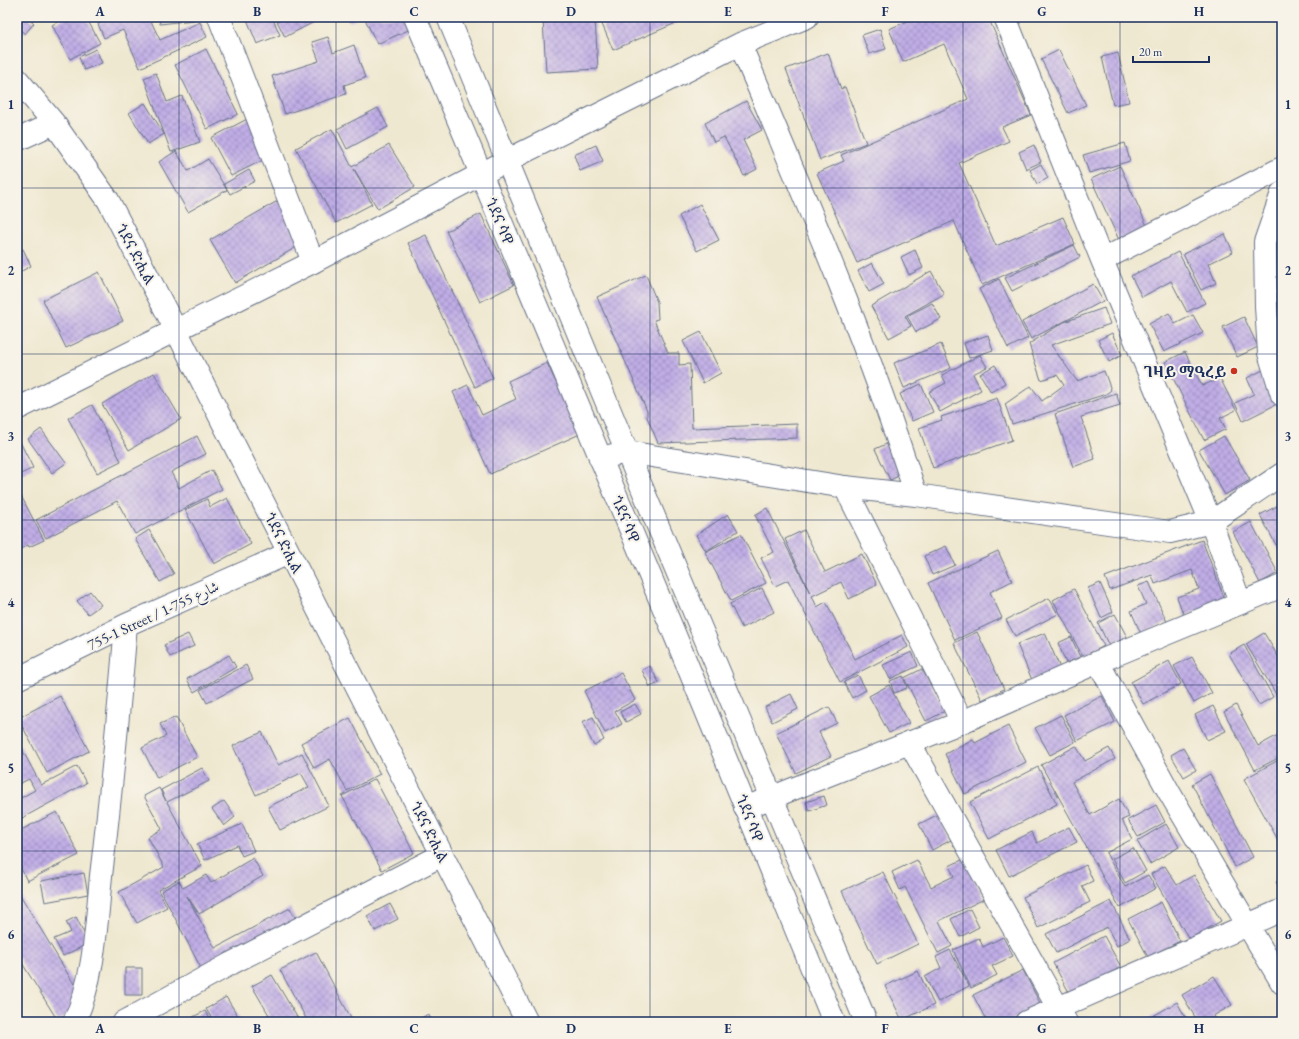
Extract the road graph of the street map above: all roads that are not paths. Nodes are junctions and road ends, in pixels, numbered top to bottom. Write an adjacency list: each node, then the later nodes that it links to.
1 (219, 17): 15 (street)
2 (415, 17): 12 (street, ጎደና ሳዋ)
3 (448, 17): 10 (street, ጎደና ሳዋ)
4 (807, 17): 6 (street)
5 (1005, 17): 14 (street)
6 (740, 44): 10 (street); 23 (street)
7 (17, 79): 8 (street, ጎደና ድሒል)
8 (54, 123): 9 (street); 16 (street, ጎደና ድሒል)
9 (17, 140)
10 (508, 160): 12 (street); 19 (street, ጎደና ሳዋ)
11 (1282, 168): 14 (street)
12 (480, 175): 15 (street); 20 (street, ጎደና ሳዋ)
13 (1282, 193): 17 (street)
14 (1102, 260): 24 (street)
15 (313, 262): 16 (street)
16 (176, 330): 18 (street); 25 (street, ጎደና ድሒል)
17 (1282, 395)
18 (17, 409)
19 (627, 452): 20 (street); 22 (street); 33 (street, ጎደና ሳዋ)
20 (600, 458): 34 (street, ጎደና ሳዋ)
21 (1282, 474): 24 (street)
22 (845, 486): 23 (street); 31 (street)
23 (916, 495): 24 (street)
24 (1211, 522): 27 (street)
25 (289, 553): 28 (street, 755-1 Street / شارع 755-1); 35 (street, ጎደና ድሒል)
26 (1282, 586): 27 (street)
27 (1240, 602): 29 (street)
28 (126, 625): 30 (street, 755-1 Street / شارع 755-1); 40 (street)
29 (1098, 662): 31 (street); 37 (street)
30 (17, 679)
31 (962, 722): 32 (street)
32 (909, 742): 33 (street); 39 (street)
33 (772, 796): 34 (street); 44 (street, ጎደና ሳዋ)
34 (745, 808): 43 (street, ጎደና ሳዋ)
35 (442, 855): 41 (street); 42 (street, ጎደና ድሒል)
36 (1282, 910): 37 (street)
37 (1247, 926): 38 (street); 39 (street)
38 (1282, 983)
39 (1062, 1015): 45 (street)
40 (74, 1022)
41 (124, 1022)
42 (527, 1022)
43 (834, 1022)
44 (866, 1022)
45 (1026, 1022)

